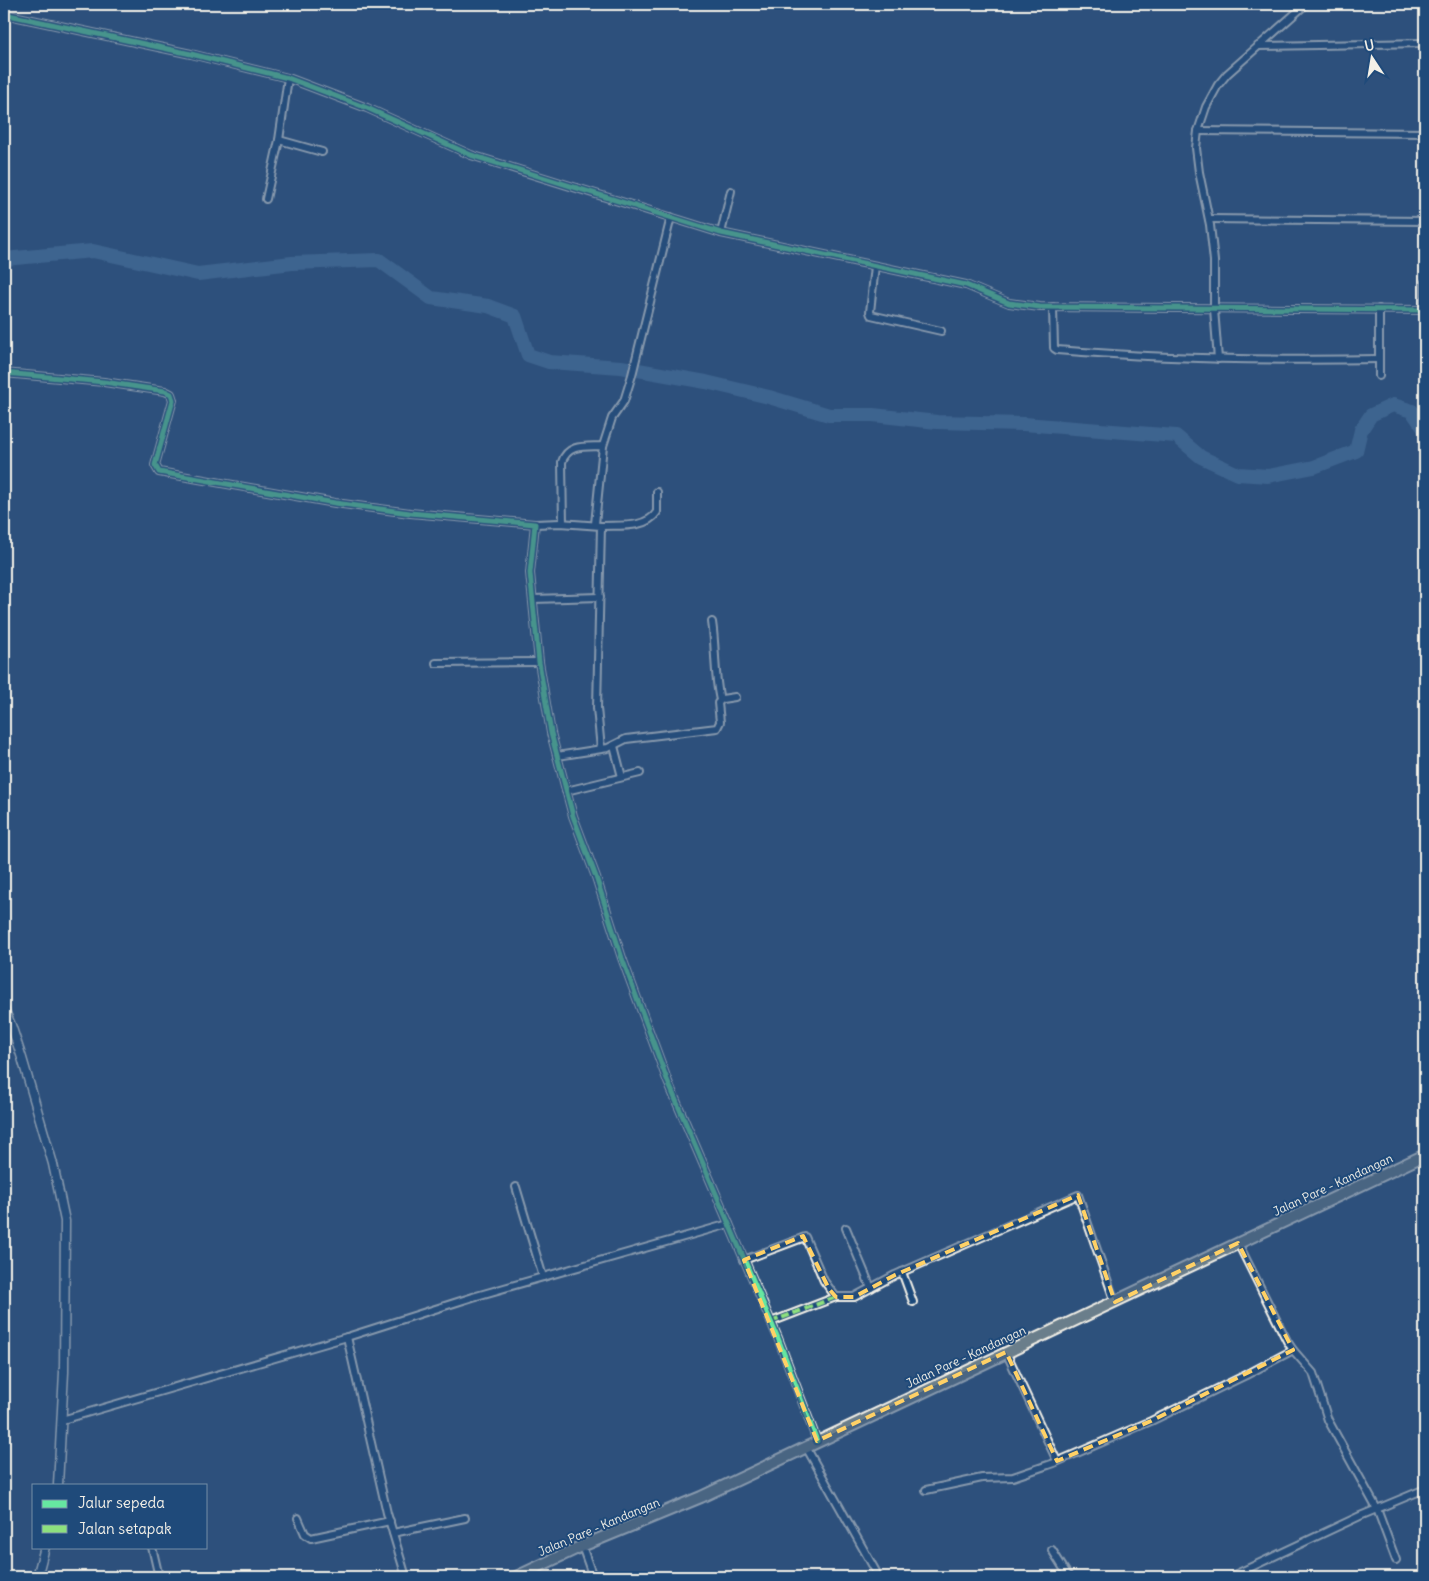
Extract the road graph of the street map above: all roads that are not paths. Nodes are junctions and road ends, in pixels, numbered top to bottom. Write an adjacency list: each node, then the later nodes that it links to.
1 (1306, 4): 4 (street)
2 (4, 14): 5 (street)
3 (1425, 43): 4 (street)
4 (1258, 46): 6 (street)
5 (288, 78): 8 (street); 12 (street)
6 (1198, 131): 7 (street); 13 (street)
7 (1425, 133)
8 (279, 140): 9 (street); 11 (street)
9 (322, 152)
10 (730, 191): 15 (street)
11 (266, 199)
12 (671, 217): 15 (street); 27 (street)
13 (1209, 220): 14 (street); 19 (street)
14 (1425, 221)
15 (721, 233): 16 (street)
16 (875, 266): 18 (street); 22 (street)
17 (1425, 282): 21 (street)
18 (1053, 307): 19 (street); 23 (street)
19 (1214, 309): 20 (street); 23 (street)
20 (1379, 309): 21 (street); 24 (street)
21 (1425, 310)
22 (941, 332)
23 (1218, 359): 24 (street)
24 (1379, 359): 26 (street)
25 (4, 373): 30 (street)
26 (1379, 376)
27 (603, 446): 29 (street); 31 (street)
28 (657, 492): 31 (street)
29 (563, 523): 30 (street); 31 (street)
30 (534, 524): 33 (street)
31 (598, 525): 32 (street)
32 (600, 597): 33 (street); 40 (street)
33 (533, 599): 35 (street)
34 (712, 622): 38 (street)
35 (539, 662): 36 (street); 41 (street)
36 (436, 663)
37 (735, 697): 38 (street)
38 (720, 700): 39 (street)
39 (614, 746): 40 (street); 43 (street)
40 (601, 749): 41 (street)
41 (557, 756): 44 (street)
42 (640, 773): 43 (street)
43 (622, 777): 44 (street)
44 (566, 790): 48 (street)
45 (4, 1009): 62 (street)
46 (1425, 1155): 50 (main road, Jalan Pare - Kandangan)
47 (516, 1187): 53 (street)
48 (729, 1224): 51 (street); 53 (street)
49 (846, 1228): 54 (street)
50 (1238, 1243): 57 (main road, Jalan Pare - Kandangan); 60 (street)
51 (744, 1260): 55 (street); 58 (street)
52 (902, 1272): 54 (street); 56 (street); 57 (street)
53 (543, 1277): 59 (street)
54 (871, 1288): 55 (street)
55 (836, 1297): 58 (street)
56 (913, 1302)
57 (1115, 1302): 61 (main road, Jalan Pare - Kandangan)
58 (771, 1322): 63 (street)
59 (347, 1337): 62 (street); 72 (street)
60 (1293, 1350): 65 (street); 69 (street)
61 (1006, 1352): 63 (main road, Jalan Pare - Kandangan); 65 (street)
62 (62, 1420): 66 (street)
63 (817, 1441): 64 (main road, Jalan Pare - Kandangan)
64 (806, 1447): 74 (main road, Jalan Pare - Kandangan); 84 (street)
65 (1058, 1461): 68 (street)
66 (58, 1484)
67 (1425, 1489): 69 (street)
68 (926, 1490)
69 (1377, 1510): 78 (street); 86 (street)
70 (298, 1518): 72 (street)
71 (465, 1518): 73 (street)
72 (390, 1521): 73 (street)
73 (393, 1533): 81 (street)
74 (582, 1546): 82 (main road, Jalan Pare - Kandangan); 83 (street)
75 (45, 1548): 79 (street)
76 (152, 1548): 80 (street)
77 (1052, 1550): 85 (street)
78 (1396, 1560)
79 (37, 1577)
80 (158, 1577)
81 (406, 1577)
82 (516, 1577)
83 (593, 1577)
84 (879, 1577)
85 (1069, 1577)
86 (1230, 1577)

